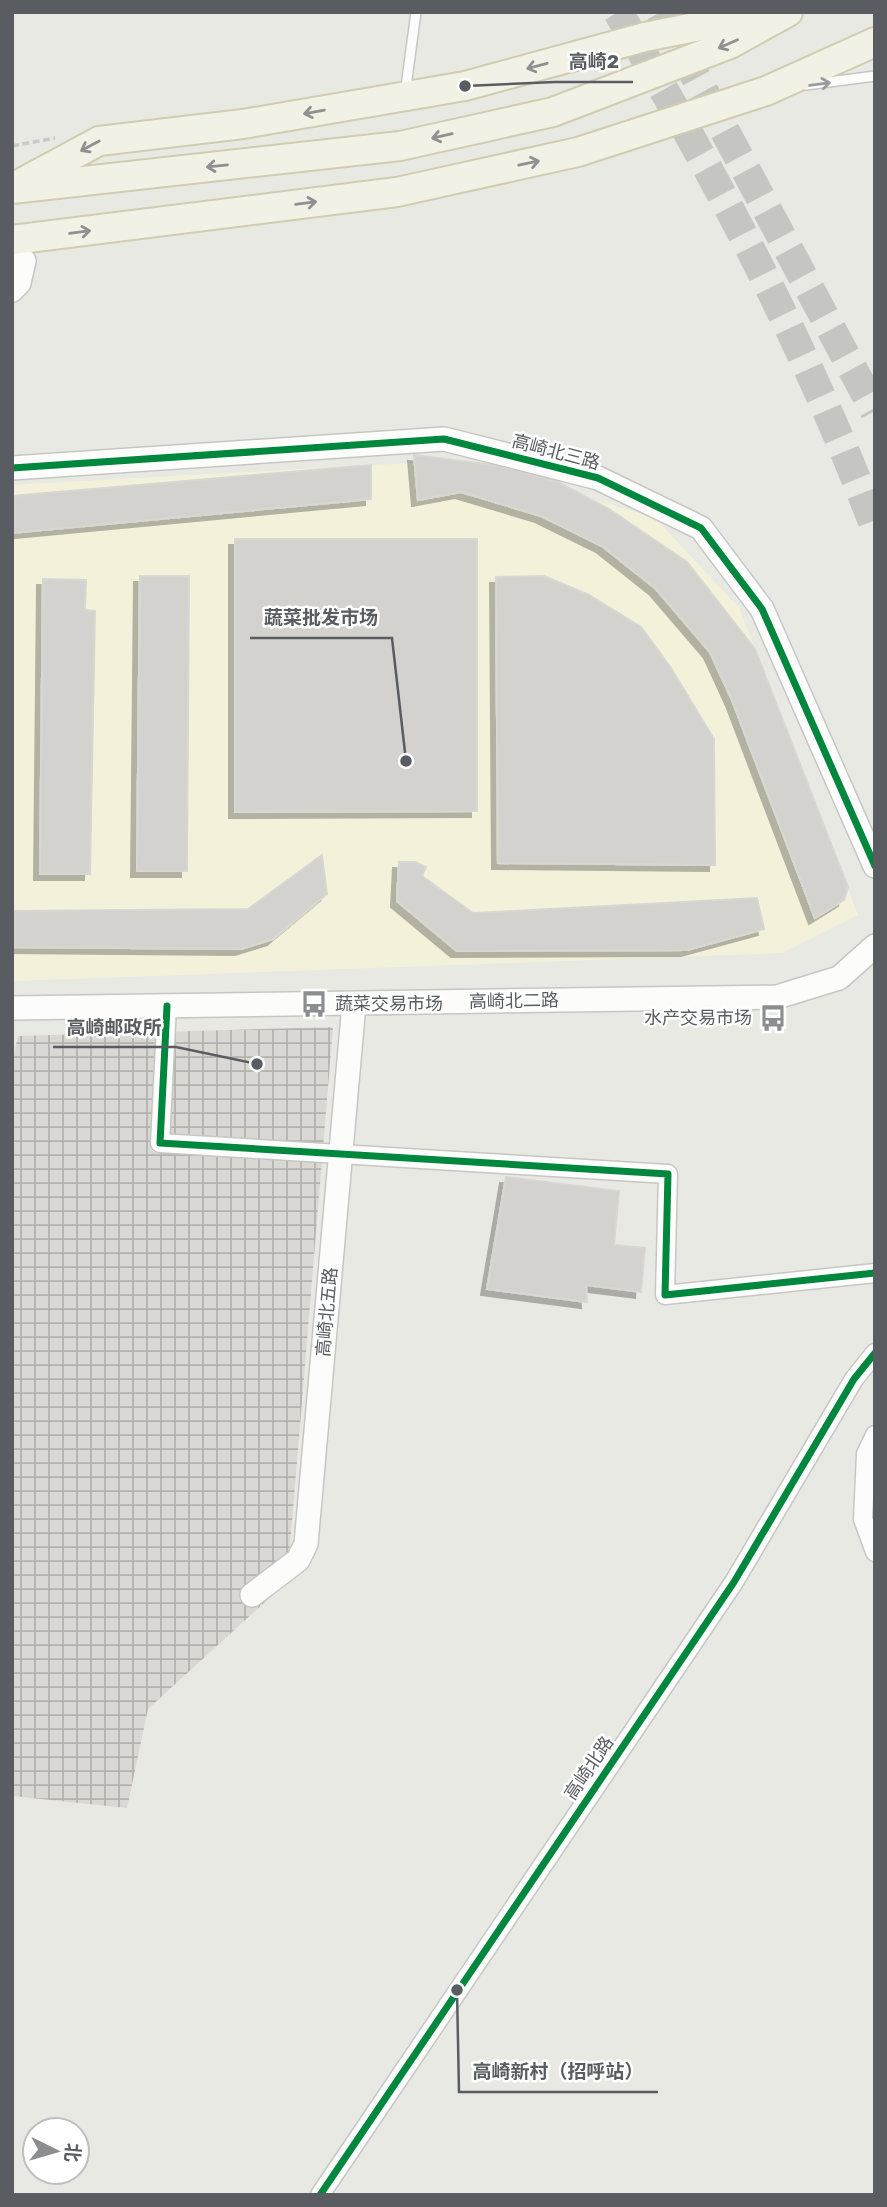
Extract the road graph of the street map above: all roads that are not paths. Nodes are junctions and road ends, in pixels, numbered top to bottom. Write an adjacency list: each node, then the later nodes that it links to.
1 (416, 12): 7 (lane)
2 (770, 12): 7 (main road, one-way to 7)
3 (788, 12): 8 (main road, one-way to 8)
4 (875, 42): 6 (main road)
5 (875, 76): 6 (lane, one-way to 5)
6 (766, 91): 9 (main road, one-way to 6)
7 (404, 96): 8 (main road, one-way to 8)
8 (12, 188)
9 (12, 240)
10 (12, 247): 11 (street)
11 (12, 290)
12 (12, 468): 13 (street, 高崎北三路)
13 (875, 866)
14 (875, 946): 15 (street, 高崎北二路)
15 (354, 1004): 16 (street, 高崎北二路); 18 (street, 高崎北五路)
16 (167, 1006): 17 (street, 高崎北二路); 18 (street)
17 (12, 1008)
18 (341, 1152): 19 (street); 23 (street, 高崎北五路)
19 (875, 1273)
20 (875, 1353): 24 (street, 高崎北路)
21 (875, 1435): 22 (street)
22 (875, 1552)
23 (252, 1595)
24 (320, 2195)

